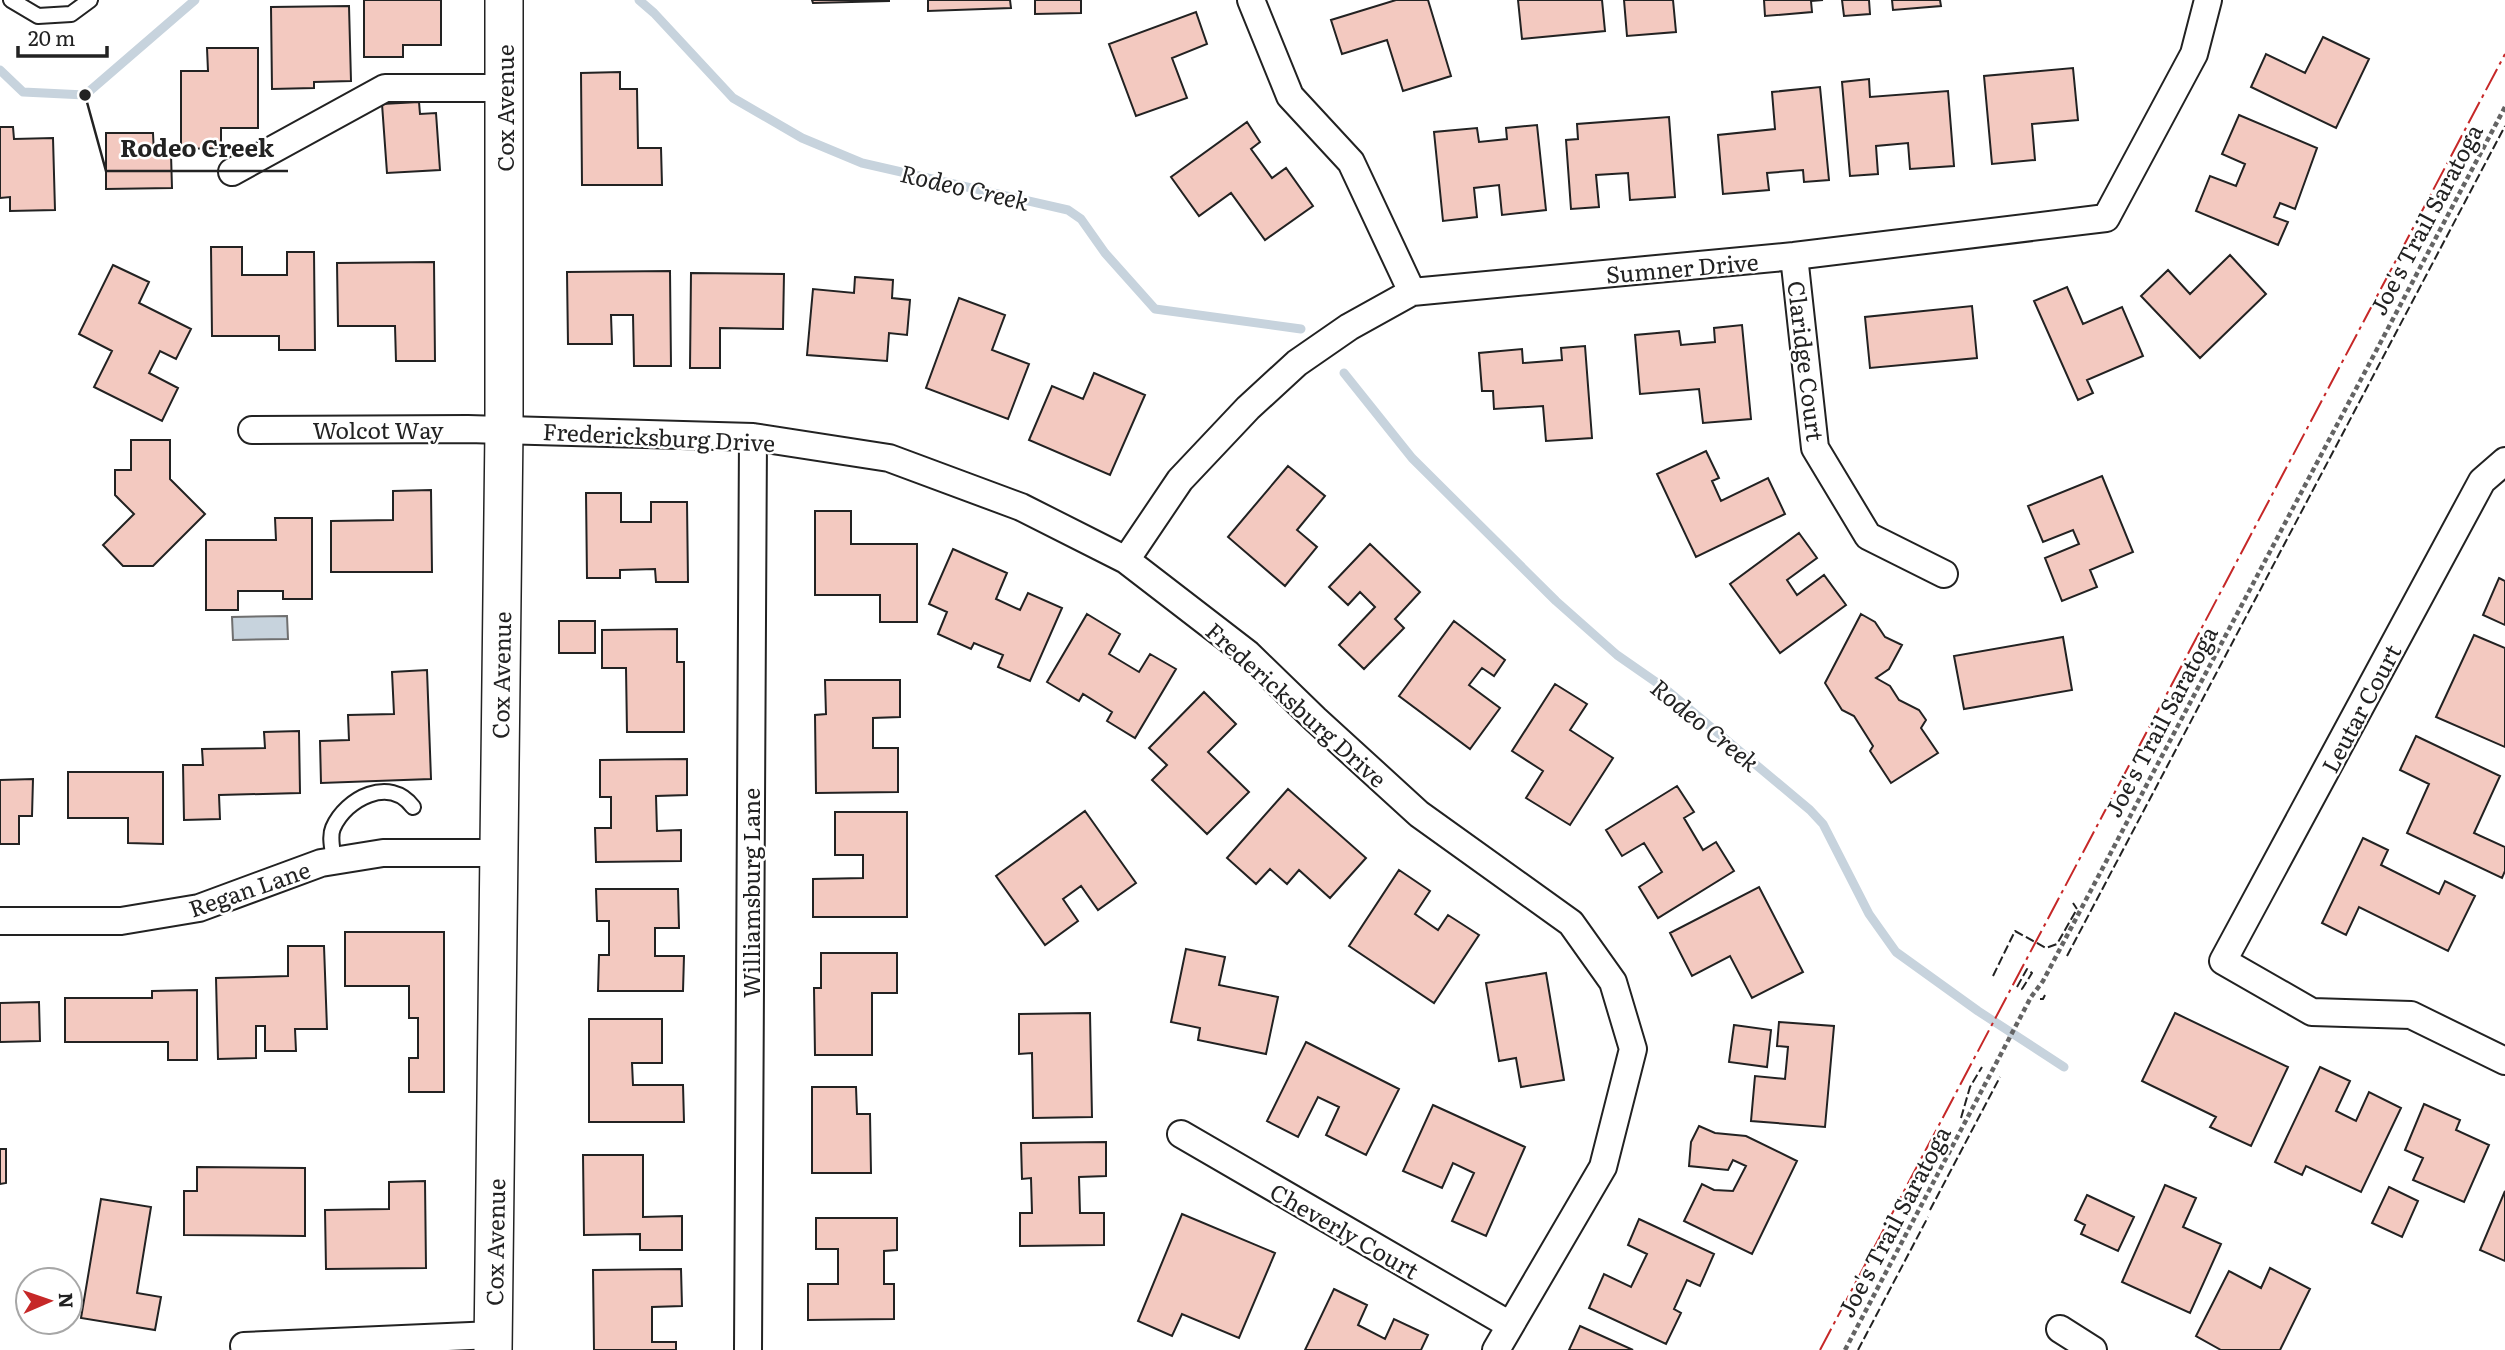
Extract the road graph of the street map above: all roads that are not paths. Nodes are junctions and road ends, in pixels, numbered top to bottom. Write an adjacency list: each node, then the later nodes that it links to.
1 (12, 0): 2 (lane)
2 (90, 0)
3 (504, 0): 6 (main road, Cox Avenue)
4 (1251, 0): 9 (street)
5 (2208, 0): 8 (street, Sumner Drive)
6 (503, 88): 7 (street); 10 (main road, Cox Avenue)
7 (232, 172)
8 (1794, 256): 9 (street, Sumner Drive); 15 (street, Claridge Court)
9 (1412, 292): 14 (street, Sumner Drive)
10 (504, 429): 11 (street, Wolcot Way); 12 (street, Fredericksburg Drive); 17 (main road, Cox Avenue)
11 (252, 430)
12 (753, 437): 14 (street, Fredericksburg Drive); 26 (street, Williamsburg Lane)
13 (2505, 461): 20 (street, Leutar Court)
14 (1126, 559): 22 (street, Fredericksburg Drive)
15 (1944, 574)
16 (413, 807): 18 (lane)
17 (497, 853): 18 (street, Regan Lane); 24 (main road, Cox Avenue)
18 (334, 861): 19 (street, Regan Lane)
19 (0, 921)
20 (2505, 1061)
21 (1181, 1134): 22 (street, Cheverly Court)
22 (1510, 1325): 27 (street, Fredericksburg Drive)
23 (2060, 1329): 28 (street)
24 (493, 1342): 25 (street)
25 (244, 1346)
26 (748, 1350)
27 (1496, 1350)
28 (2093, 1350)

